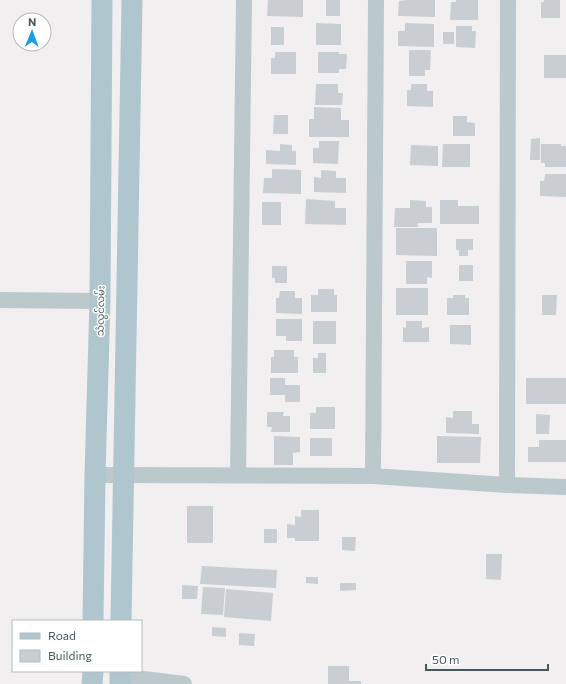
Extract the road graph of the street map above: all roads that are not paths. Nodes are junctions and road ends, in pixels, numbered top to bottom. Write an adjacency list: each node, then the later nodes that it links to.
1 (102, 0): 7 (main road, သံလွင်လမ်း)
2 (132, 0): 9 (main road)
3 (244, 0): 10 (street)
4 (376, 0): 11 (street)
5 (508, 0): 12 (street)
6 (0, 300): 7 (street)
7 (100, 301): 8 (main road, သံလွင်လမ်း)
8 (95, 475): 9 (street); 14 (main road, သံလွင်လမ်း)
9 (123, 475): 10 (street); 15 (main road)
10 (238, 475): 11 (street)
11 (374, 476): 12 (street)
12 (507, 485): 13 (street)
13 (566, 487)
14 (93, 620)
15 (121, 620)
16 (92, 672): 18 (main road)
17 (120, 677): 19 (street)
18 (92, 684)
19 (184, 684)

